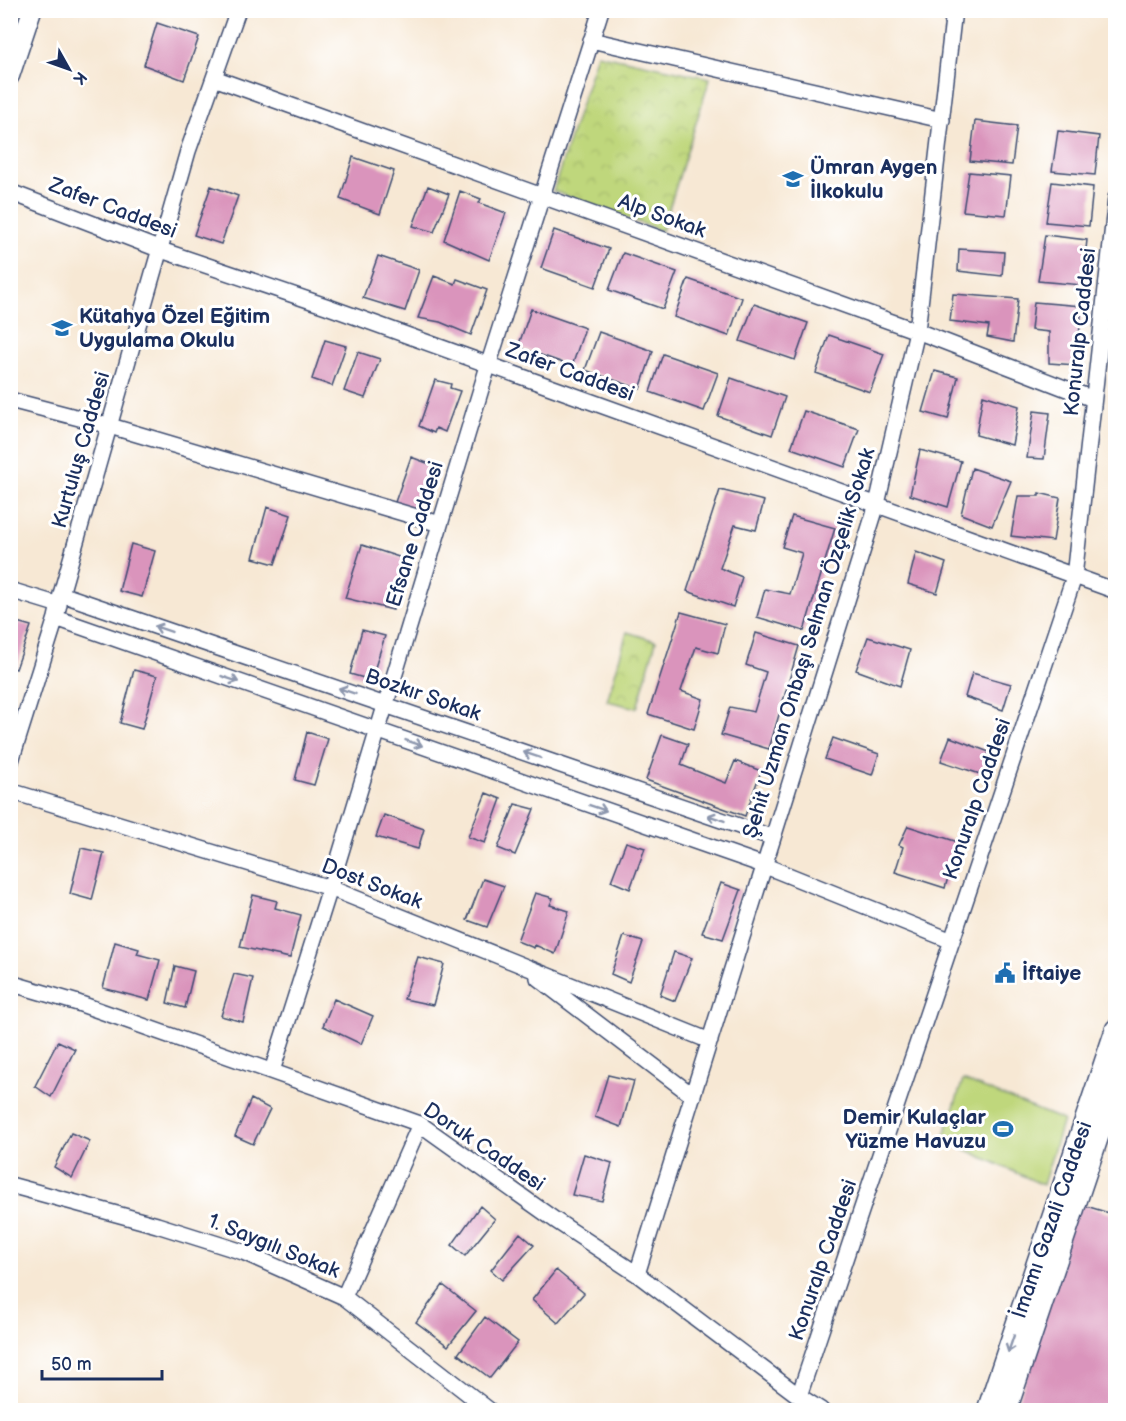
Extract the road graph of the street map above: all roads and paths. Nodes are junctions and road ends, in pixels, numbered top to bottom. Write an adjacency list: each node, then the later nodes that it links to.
1 (32, 10): 6 (street)
2 (238, 10): 7 (street, Kurtuluş Caddesi)
3 (601, 10): 5 (street, Efsane Caddesi)
4 (954, 10): 8 (street, Şehit Uzman Onbaşı Selman Özçelik Sokak)
5 (591, 40): 8 (street); 10 (street, Efsane Caddesi)
6 (10, 75)
7 (214, 78): 10 (street, Alp Sokak); 12 (street, Kurtuluş Caddesi)
8 (942, 120): 13 (street, Şehit Uzman Onbaşı Selman Özçelik Sokak)
9 (10, 192): 12 (street, Zafer Caddesi)
10 (542, 195): 13 (street, Alp Sokak); 14 (street, Efsane Caddesi)
11 (1116, 198): 15 (street, Konuralp Caddesi)
12 (161, 250): 14 (street, Zafer Caddesi); 17 (street, Kurtuluş Caddesi)
13 (917, 331): 15 (street, Alp Sokak); 18 (street, Şehit Uzman Onbaşı Selman Özçelik Sokak)
14 (488, 366): 18 (street, Zafer Caddesi); 19 (street, Efsane Caddesi)
15 (1093, 399): 20 (street, Konuralp Caddesi)
16 (10, 400): 17 (street)
17 (110, 426): 19 (street); 23 (street, Kurtuluş Caddesi)
18 (877, 504): 20 (street, Zafer Caddesi); 28 (street, Şehit Uzman Onbaşı Selman Özçelik Sokak)
19 (440, 524): 24 (street, Efsane Caddesi)
20 (1074, 577): 22 (street, Zafer Caddesi); 31 (street, Konuralp Caddesi)
21 (10, 590): 23 (street)
22 (1116, 591)
23 (59, 605): 24 (street, Bozkır Sokak, one-way to 23); 25 (street, one-way to 25); 26 (street, Kurtuluş Caddesi)
24 (385, 704): 25 (street, Efsane Caddesi); 28 (street, Bozkır Sokak, one-way to 24)
25 (377, 730): 29 (street, one-way to 29); 30 (street, Efsane Caddesi)
26 (10, 764)
27 (10, 790): 30 (street, Dost Sokak)
28 (771, 837): 29 (street, Şehit Uzman Onbaşı Selman Özçelik Sokak)
29 (763, 866): 31 (street); 35 (street, Şehit Uzman Onbaşı Selman Özçelik Sokak)
30 (330, 888): 32 (street, Dost Sokak); 36 (street, Efsane Caddesi)
31 (952, 941): 43 (street, Konuralp Caddesi)
32 (521, 966): 35 (street, Dost Sokak); 38 (street)
33 (10, 983): 36 (street, Doruk Caddesi)
34 (1116, 1030): 46 (main road, İmamı Gazali Caddesi, one-way to 46)
35 (710, 1041): 38 (street, Şehit Uzman Onbaşı Selman Özçelik Sokak)
36 (272, 1071): 39 (street, Doruk Caddesi)
37 (1116, 1082): 47 (main road, İmamı Gazali Caddesi)
38 (693, 1096): 41 (street, Şehit Uzman Onbaşı Selman Özçelik Sokak)
39 (420, 1124): 41 (street, Doruk Caddesi); 42 (street)
40 (10, 1185): 42 (street, 1. Saygılı Sokak)
41 (637, 1274): 43 (street, Doruk Caddesi)
42 (344, 1297): 44 (street, 1. Saygılı Sokak)
43 (799, 1396): 45 (street, Doruk Caddesi)
44 (489, 1410)
45 (821, 1410)
46 (988, 1410)
47 (1006, 1410)

